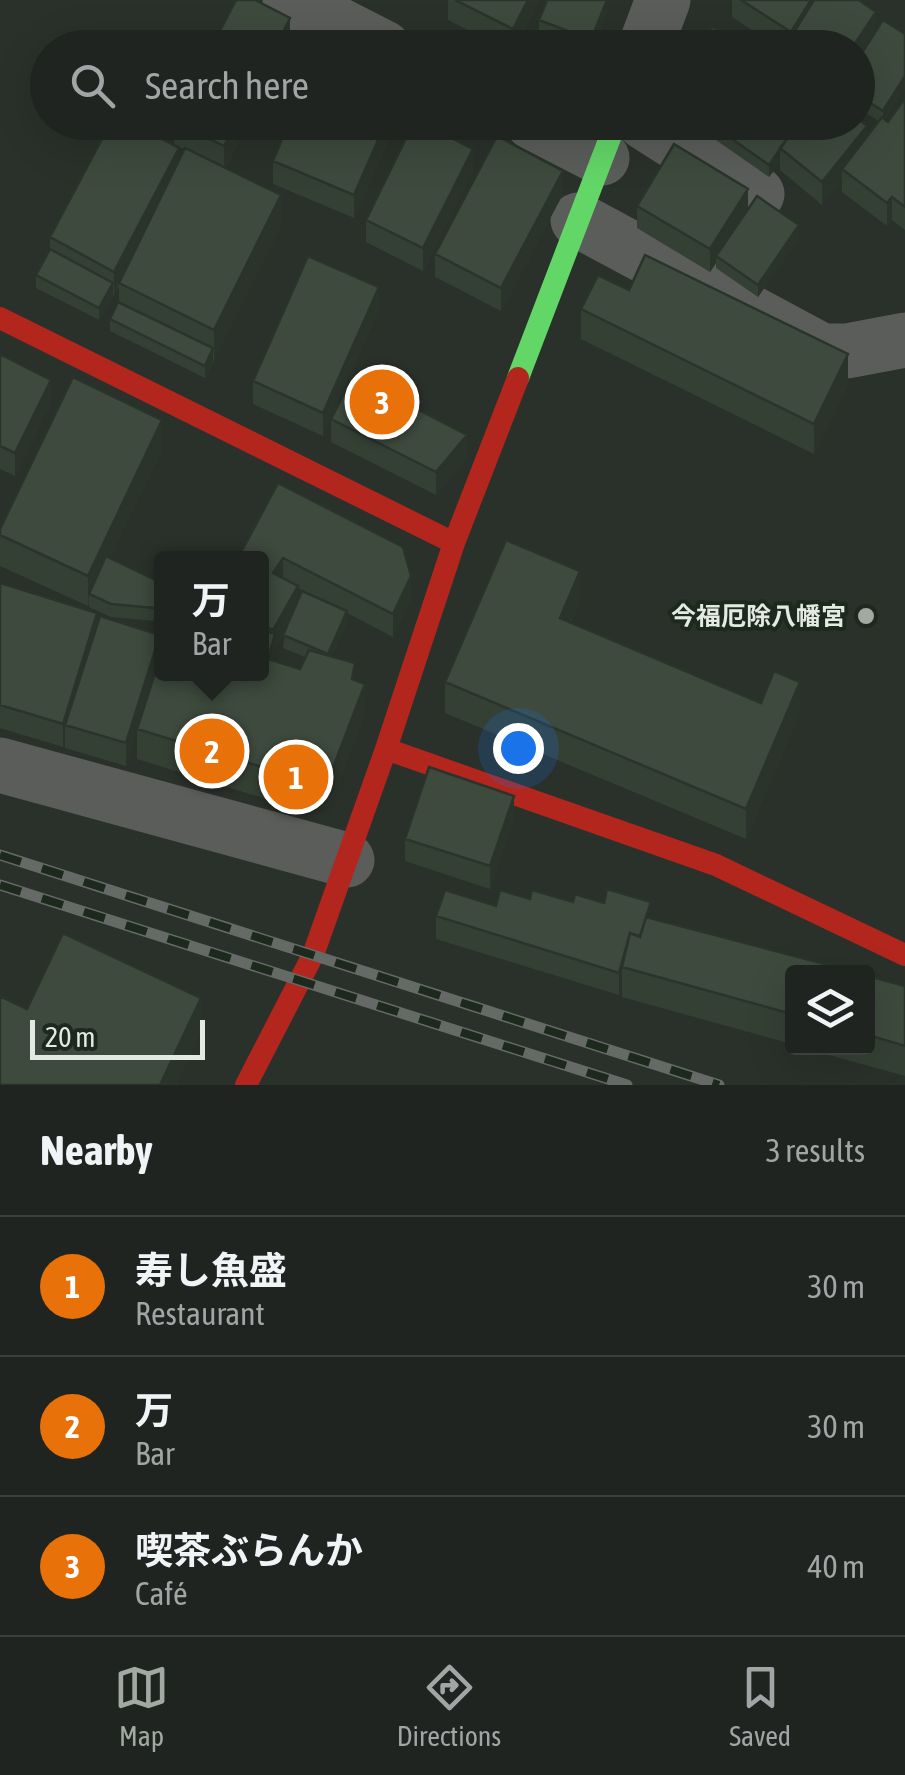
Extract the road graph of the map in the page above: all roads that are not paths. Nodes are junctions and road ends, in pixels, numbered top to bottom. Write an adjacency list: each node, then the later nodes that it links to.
1 (290, 0): 3 (street)
2 (663, 0): 4 (street)
3 (349, 30)
4 (652, 30)
5 (609, 140): 8 (street)
6 (672, 140): 7 (street)
7 (757, 194)
8 (578, 220): 10 (street); 11 (street)
9 (0, 318): 11 (street)
10 (905, 340)
11 (454, 544): 12 (street)
12 (386, 749): 14 (street); 15 (street)
13 (0, 765): 14 (street)
14 (347, 860): 16 (street)
15 (905, 955)
16 (246, 1085)

